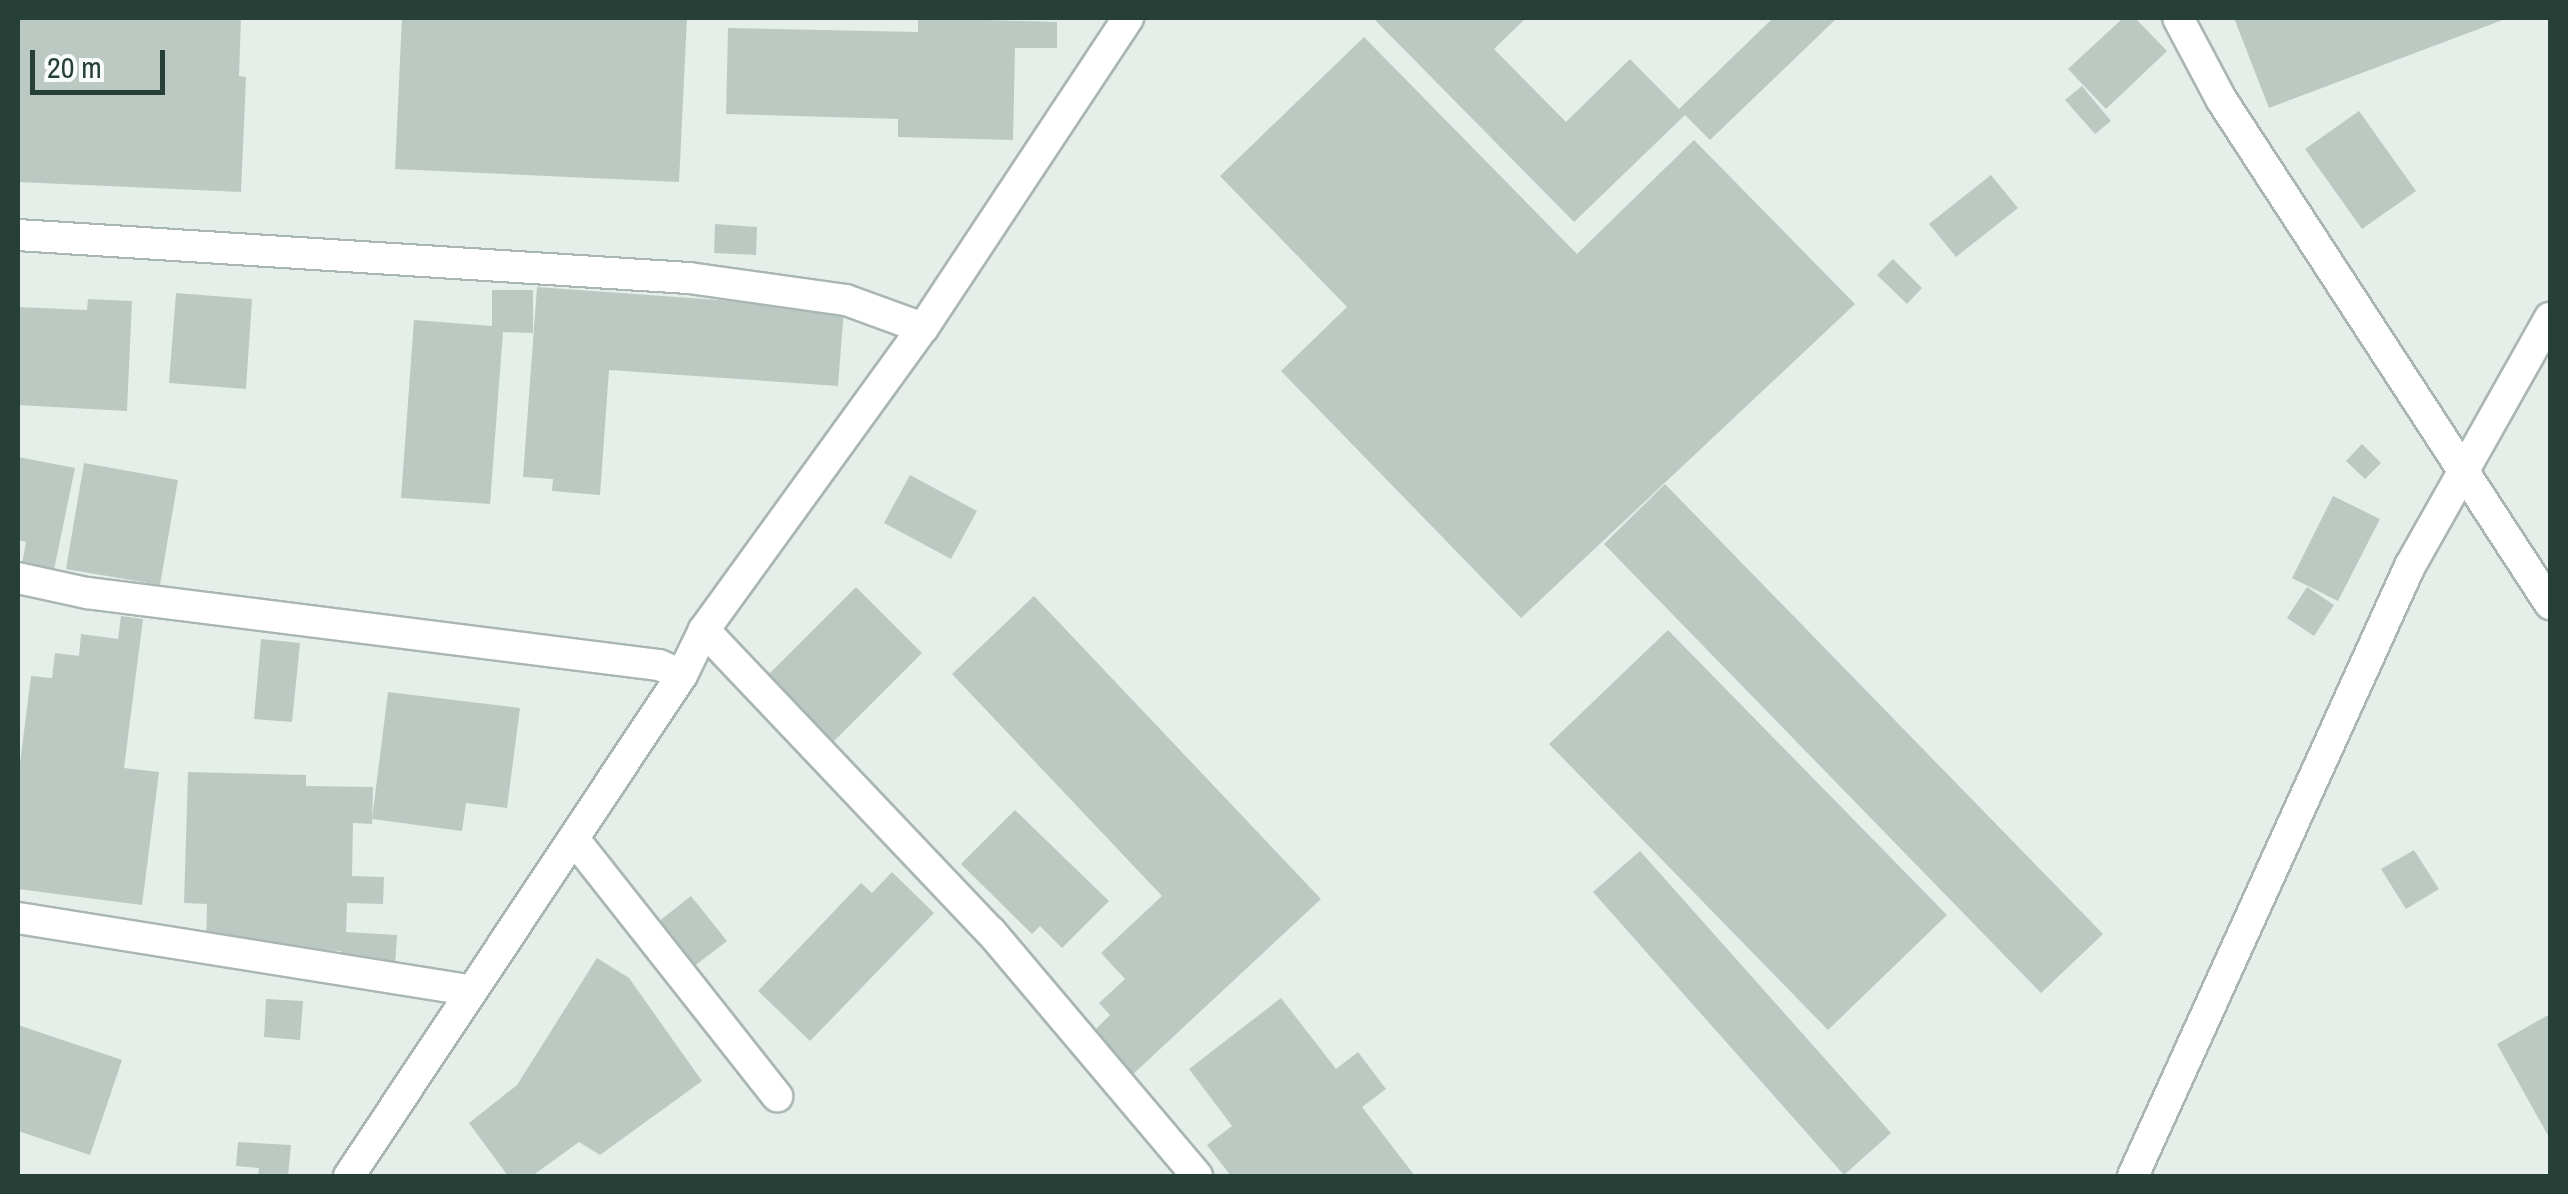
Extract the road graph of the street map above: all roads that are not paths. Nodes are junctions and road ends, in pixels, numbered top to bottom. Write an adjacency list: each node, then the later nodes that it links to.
1 (1128, 18): 5 (street)
2 (2178, 18): 6 (street)
3 (18, 235): 5 (street)
4 (2550, 318): 6 (street)
5 (924, 328): 9 (street)
6 (2462, 474): 8 (street); 17 (street)
7 (18, 578): 10 (street)
8 (2550, 604)
9 (704, 630): 10 (street); 16 (street)
10 (682, 676): 11 (street)
11 (574, 839): 13 (street); 14 (street)
12 (18, 918): 13 (street)
13 (470, 990): 15 (street)
14 (777, 1096)
15 (349, 1176)
16 (1197, 1176)
17 (2133, 1176)

